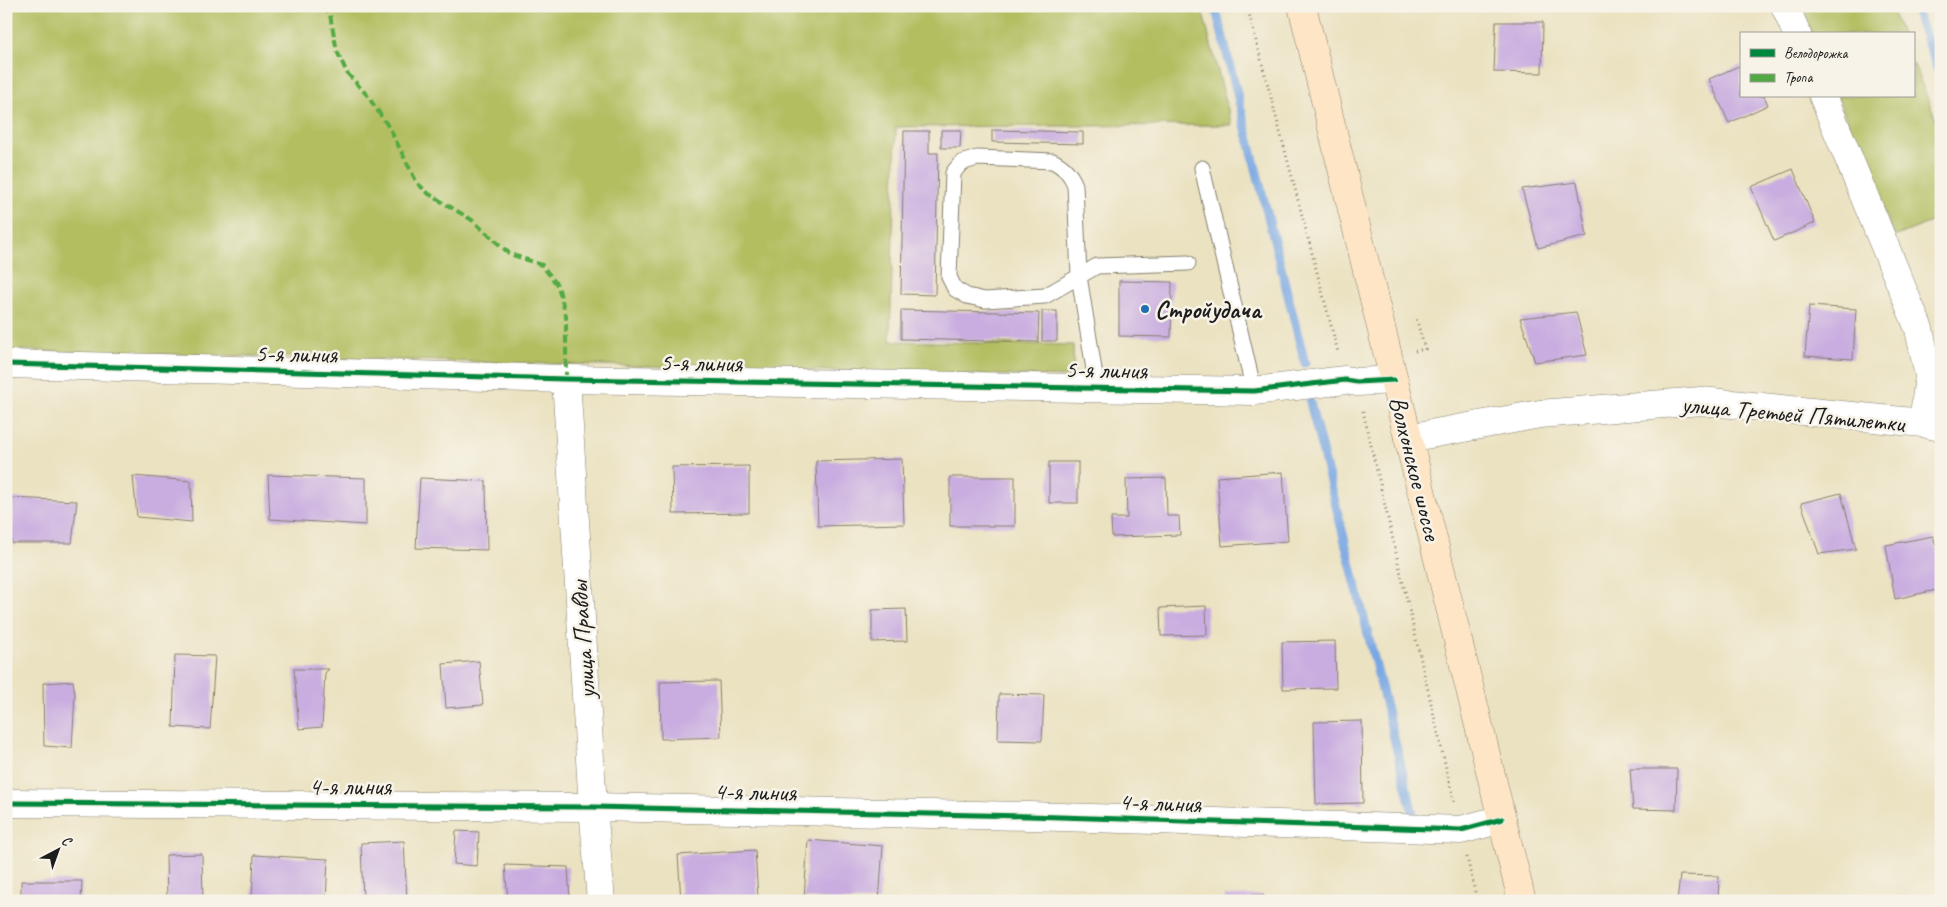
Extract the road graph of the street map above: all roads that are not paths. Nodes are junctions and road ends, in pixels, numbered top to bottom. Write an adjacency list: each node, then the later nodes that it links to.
1 (1302, 6): 9 (main road, Волхонское шоссе)
2 (1786, 6): 3 (street)
3 (1796, 32)
4 (1824, 98): 13 (street)
5 (1202, 168): 12 (lane)
6 (1188, 263): 7 (lane)
7 (1079, 276): 7 (lane); 11 (lane)
8 (6, 364): 10 (street, 5-я линия)
9 (1391, 369): 12 (street, 5-я линия); 14 (main road, Волхонское шоссе)
10 (566, 378): 11 (street, 5-я линия); 16 (street, улица Правды)
11 (1097, 388): 12 (street, 5-я линия)
12 (1254, 391)
13 (1932, 425): 14 (street, улица Третьей Пятилетки)
14 (1408, 438): 17 (main road, Волхонское шоссе)
15 (6, 803): 16 (street, 4-я линия)
16 (593, 807): 17 (street, 4-я линия); 18 (street, улица Правды)
17 (1502, 819): 19 (main road, Волхонское шоссе)
18 (601, 901)
19 (1522, 901)

